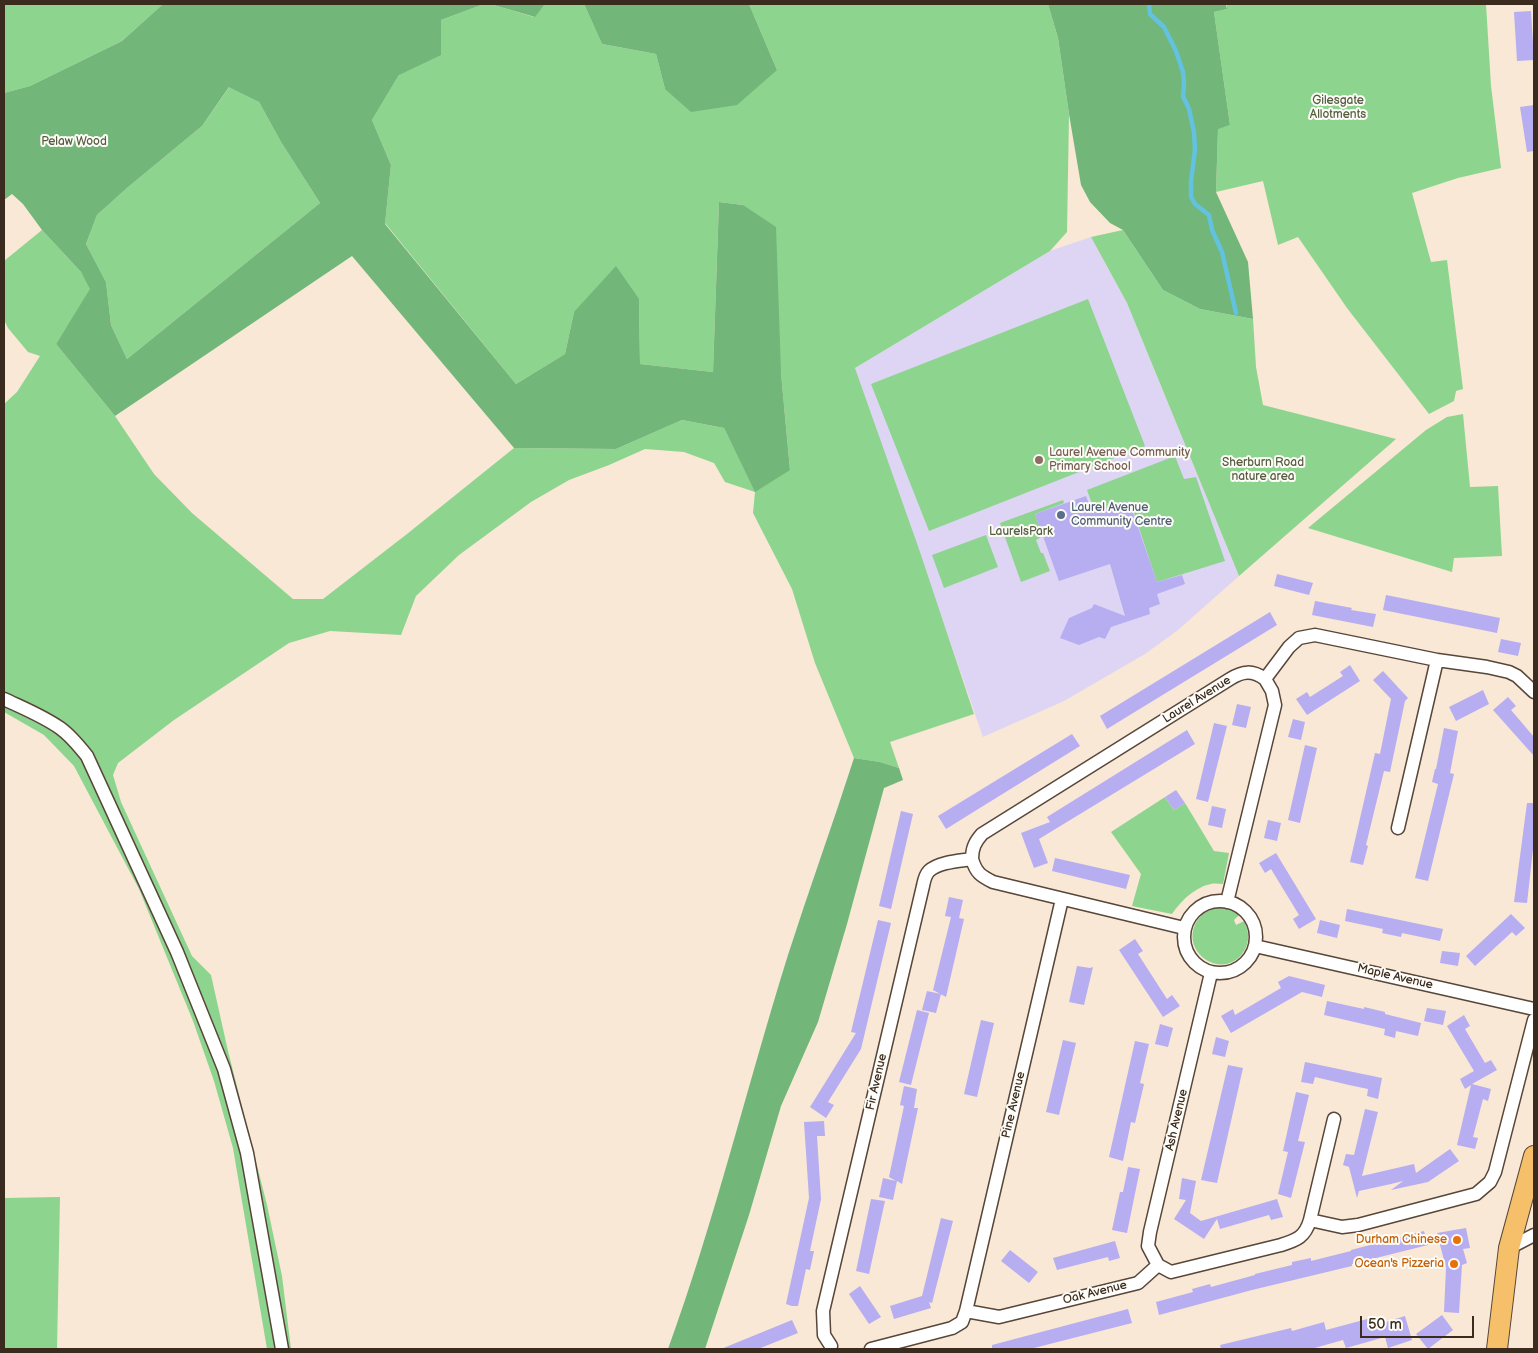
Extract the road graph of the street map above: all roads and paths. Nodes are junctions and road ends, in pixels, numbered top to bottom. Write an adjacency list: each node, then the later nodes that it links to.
1 (1437, 660): 2 (street); 3 (street); 5 (street)
2 (1265, 679): 6 (street, Laurel Avenue); 8 (street)
3 (1534, 692)
4 (4, 699): 22 (street)
5 (1398, 828)
6 (972, 854): 7 (street); 21 (street, Fir Avenue)
7 (1062, 899): 9 (street); 20 (street, Pine Avenue)
8 (1227, 902): 9 (street); 10 (street)
9 (1184, 928): 11 (street)
10 (1255, 946): 11 (street); 12 (street, Maple Avenue)
11 (1212, 973): 19 (street, Ash Avenue)
12 (1534, 1009)
13 (1534, 1020): 16 (street)
14 (1334, 1119): 16 (street)
15 (1534, 1156): 18 (main road)
16 (1310, 1220): 19 (street)
17 (1534, 1235): 18 (street)
18 (1509, 1248): 24 (main road)
19 (1158, 1266): 20 (street, Oak Avenue)
20 (966, 1311): 23 (street)
21 (831, 1348)
22 (282, 1349)
23 (871, 1349)
24 (1497, 1349)

